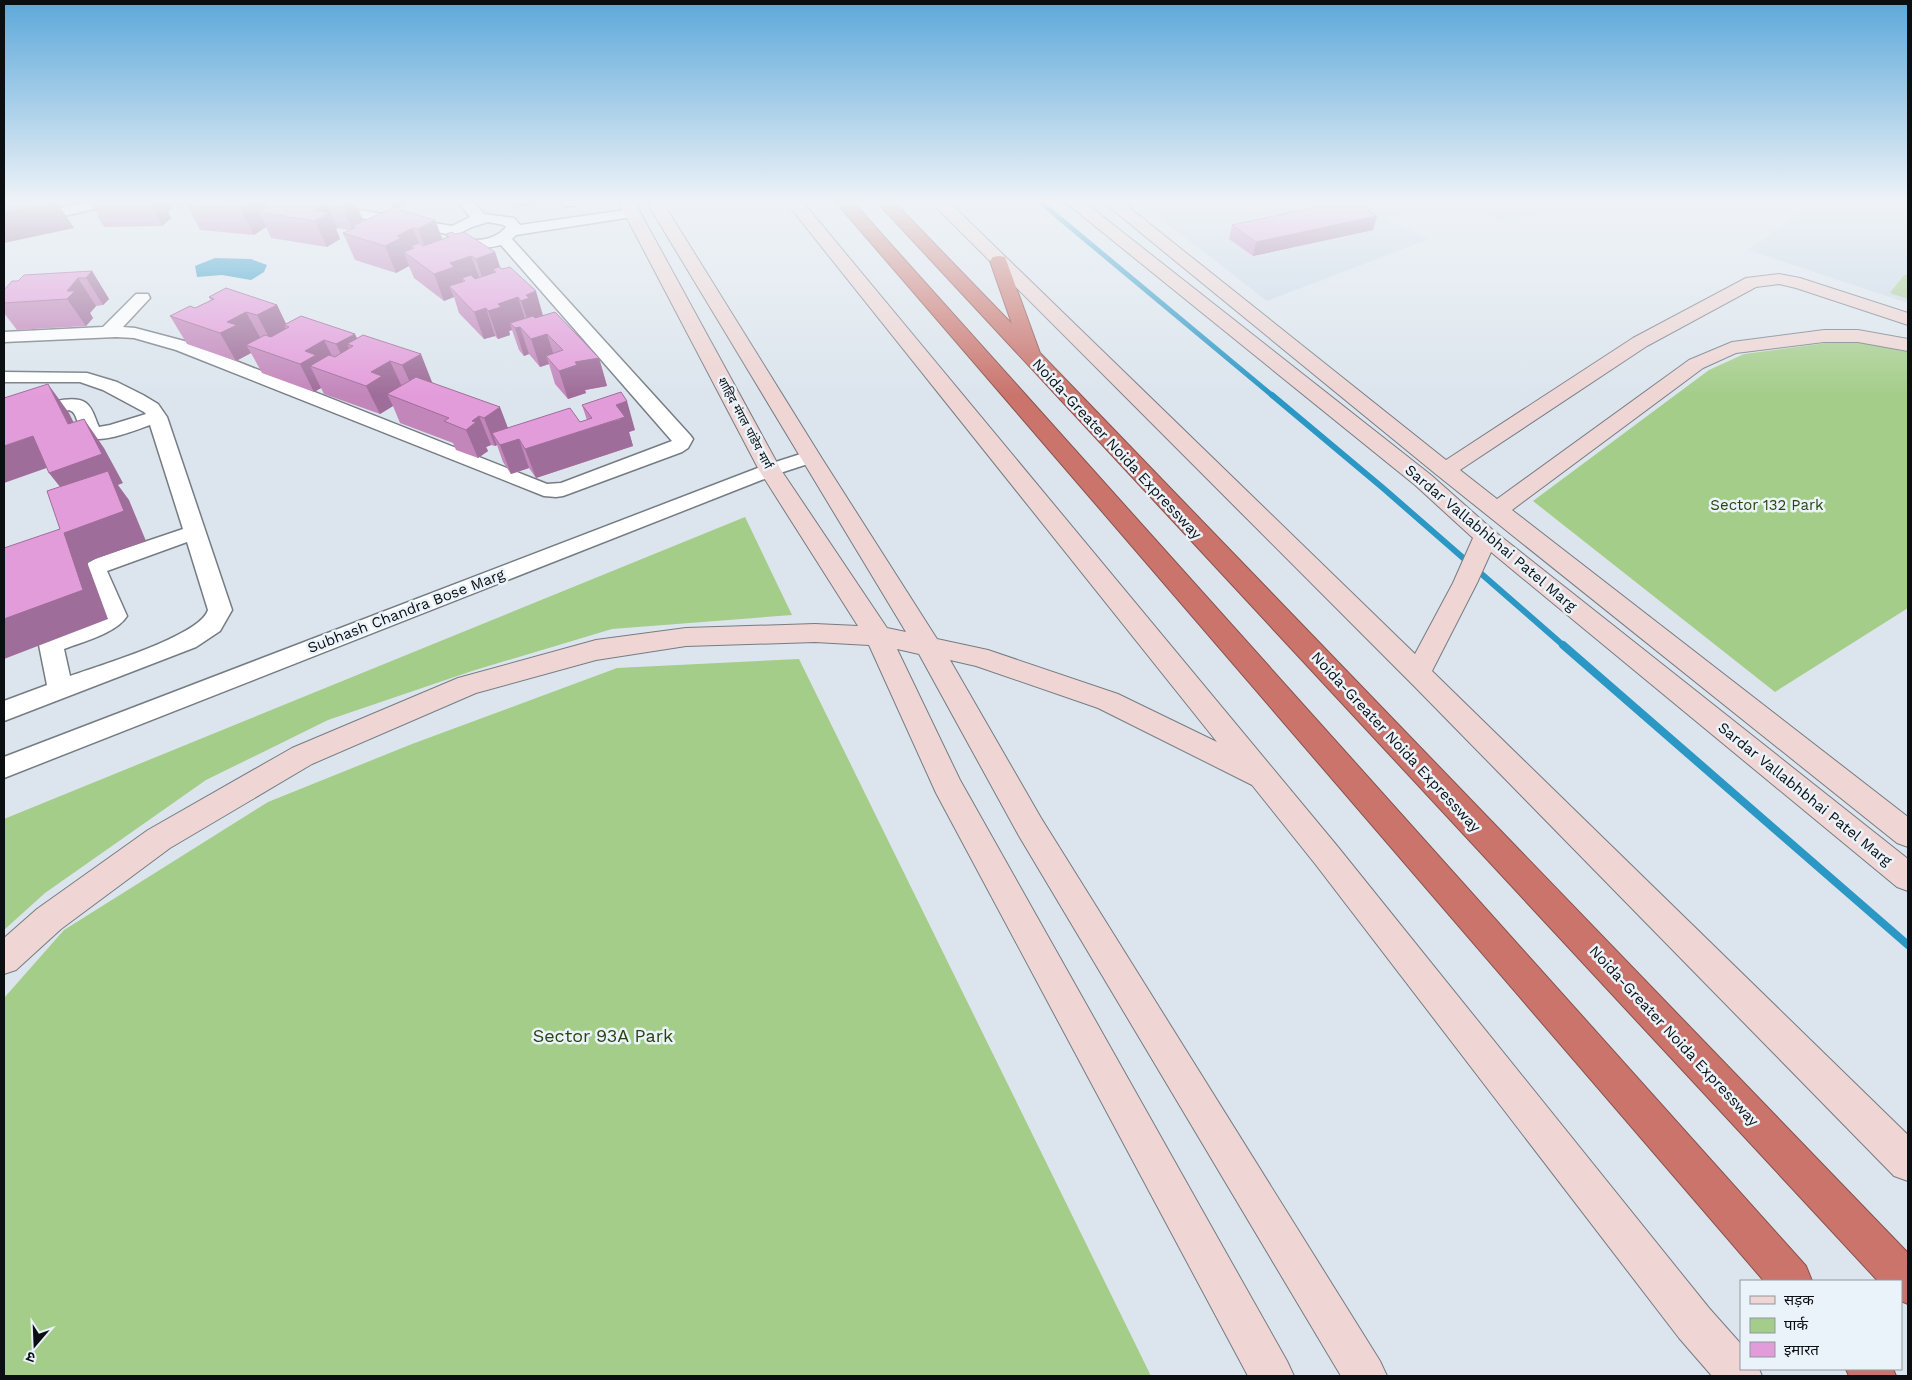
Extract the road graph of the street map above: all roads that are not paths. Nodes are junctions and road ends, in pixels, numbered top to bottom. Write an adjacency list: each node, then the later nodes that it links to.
1 (538, 265): 16 (street)
2 (660, 265): 23 (street, शाहिद मंगल पांडेय मार्ग)
3 (693, 265): 22 (street)
4 (845, 265): 34 (street)
5 (899, 265): 39 (highway)
6 (944, 265): 18 (highway, Noida-Greater Noida Expressway)
7 (1001, 265): 18 (highway)
8 (1003, 265): 30 (street)
9 (1152, 265): 27 (street, Sardar Vallabhbhai Patel Marg)
10 (1197, 265): 24 (street, Sardar Vallabhbhai Patel Marg)
11 (142, 298): 14 (street)
12 (1908, 319): 24 (street)
13 (191, 329): 16 (street)
14 (108, 332): 15 (street); 16 (street)
15 (4, 337)
16 (168, 342)
17 (1908, 345): 25 (street)
18 (1034, 361): 40 (highway, Noida-Greater Noida Expressway)
19 (4, 378): 20 (street)
20 (156, 417): 21 (street); 26 (street)
21 (4, 423)
22 (810, 457): 23 (street, Subhash Chandra Bose Marg); 29 (street)
23 (770, 470): 28 (street, शाहिद मंगल पांडेय मार्ग); 33 (street, Subhash Chandra Bose Marg)
24 (1445, 470): 25 (street, Sardar Vallabhbhai Patel Marg)
25 (1497, 510): 35 (street, Sardar Vallabhbhai Patel Marg)
26 (195, 532): 31 (street); 31 (street)
27 (1483, 545): 30 (street); 36 (street, Sardar Vallabhbhai Patel Marg)
28 (878, 636): 29 (street); 37 (street); 41 (street, शाहिद मंगल पांडेय मार्ग)
29 (928, 646): 34 (street); 42 (street)
30 (1418, 673): 38 (street)
31 (60, 690): 32 (street)
32 (4, 711)
33 (4, 768)
34 (1265, 780): 43 (street)
35 (1908, 834)
36 (1908, 877)
37 (4, 959)
38 (1908, 1162)
39 (1790, 1280)
40 (1908, 1283)
41 (1272, 1376)
42 (1365, 1376)
43 (1740, 1376)

